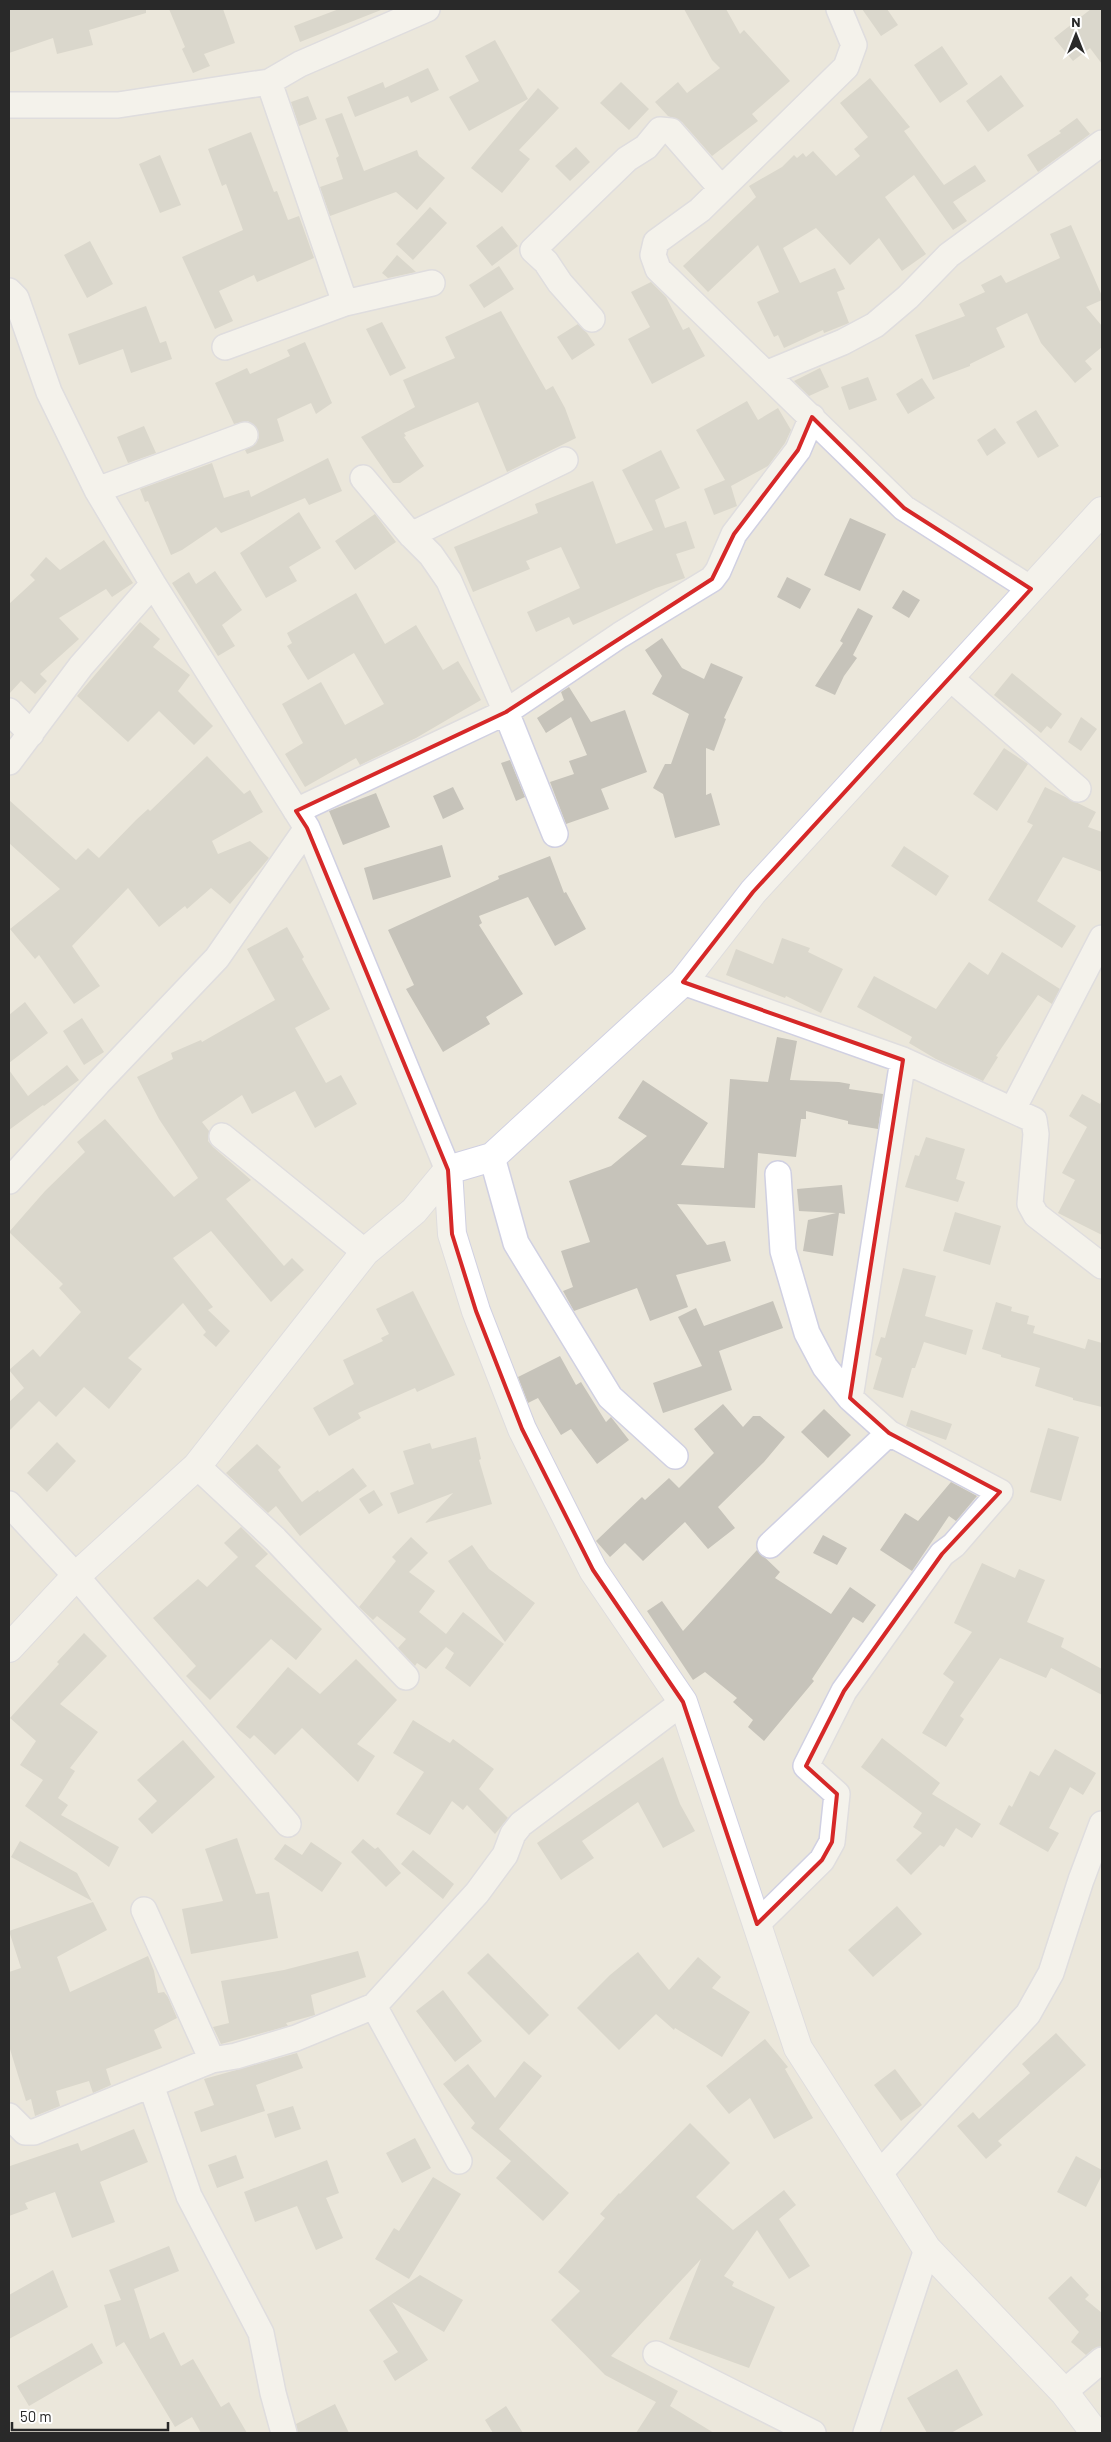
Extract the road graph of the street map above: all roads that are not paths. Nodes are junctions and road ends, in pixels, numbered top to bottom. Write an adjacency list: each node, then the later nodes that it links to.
1 (428, 9): 3 (street)
2 (839, 9): 6 (street)
3 (269, 82): 4 (street); 9 (street)
4 (9, 105)
5 (1102, 143): 12 (street)
6 (720, 187): 10 (street); 12 (street)
7 (432, 284): 9 (street)
8 (9, 290): 17 (street)
9 (345, 303): 11 (street)
10 (592, 319)
11 (225, 347)
12 (768, 373): 13 (street)
13 (812, 417): 21 (street); 24 (street)
14 (244, 435): 17 (street)
15 (565, 460): 19 (street)
16 (363, 478): 19 (street)
17 (97, 490): 20 (street)
18 (1102, 510): 21 (street)
19 (411, 535): 24 (street)
20 (153, 584): 25 (street); 28 (street)
21 (1030, 589): 22 (street)
22 (949, 678): 27 (street); 31 (street)
23 (9, 711): 25 (street)
24 (506, 712): 28 (street); 29 (street)
25 (31, 734): 26 (street)
26 (9, 762)
27 (1078, 789)
28 (302, 819): 36 (street); 38 (street)
29 (555, 834)
30 (1102, 938): 33 (street)
31 (683, 982): 32 (street); 35 (street)
32 (903, 1060): 33 (street); 41 (street)
33 (1013, 1109): 40 (street)
34 (222, 1136): 39 (street)
35 (492, 1157): 36 (street); 43 (street)
36 (448, 1170): 39 (street); 50 (street)
37 (778, 1174): 41 (street)
38 (9, 1181)
39 (365, 1252): 44 (street)
40 (1102, 1266)
41 (850, 1398): 42 (street)
42 (889, 1433): 46 (street); 54 (street)
43 (675, 1456)
44 (197, 1466): 47 (street); 49 (street)
45 (9, 1504): 47 (street)
46 (770, 1545)
47 (76, 1576): 48 (street); 51 (street)
48 (9, 1648)
49 (406, 1677)
50 (683, 1702): 54 (street); 55 (street)
51 (288, 1824)
52 (1102, 1824): 60 (street)
53 (144, 1910): 56 (street)
54 (757, 1924): 60 (street)
55 (374, 2006): 56 (street); 59 (street)
56 (212, 2060): 57 (street)
57 (151, 2085): 58 (street); 65 (street)
58 (9, 2116)
59 (459, 2161)
60 (878, 2175): 61 (street)
61 (927, 2249): 64 (street); 67 (street)
62 (656, 2354): 66 (street)
63 (1102, 2360): 64 (street)
64 (1064, 2392): 68 (street)
65 (284, 2433)
66 (813, 2433)
67 (866, 2433)
68 (1095, 2433)

